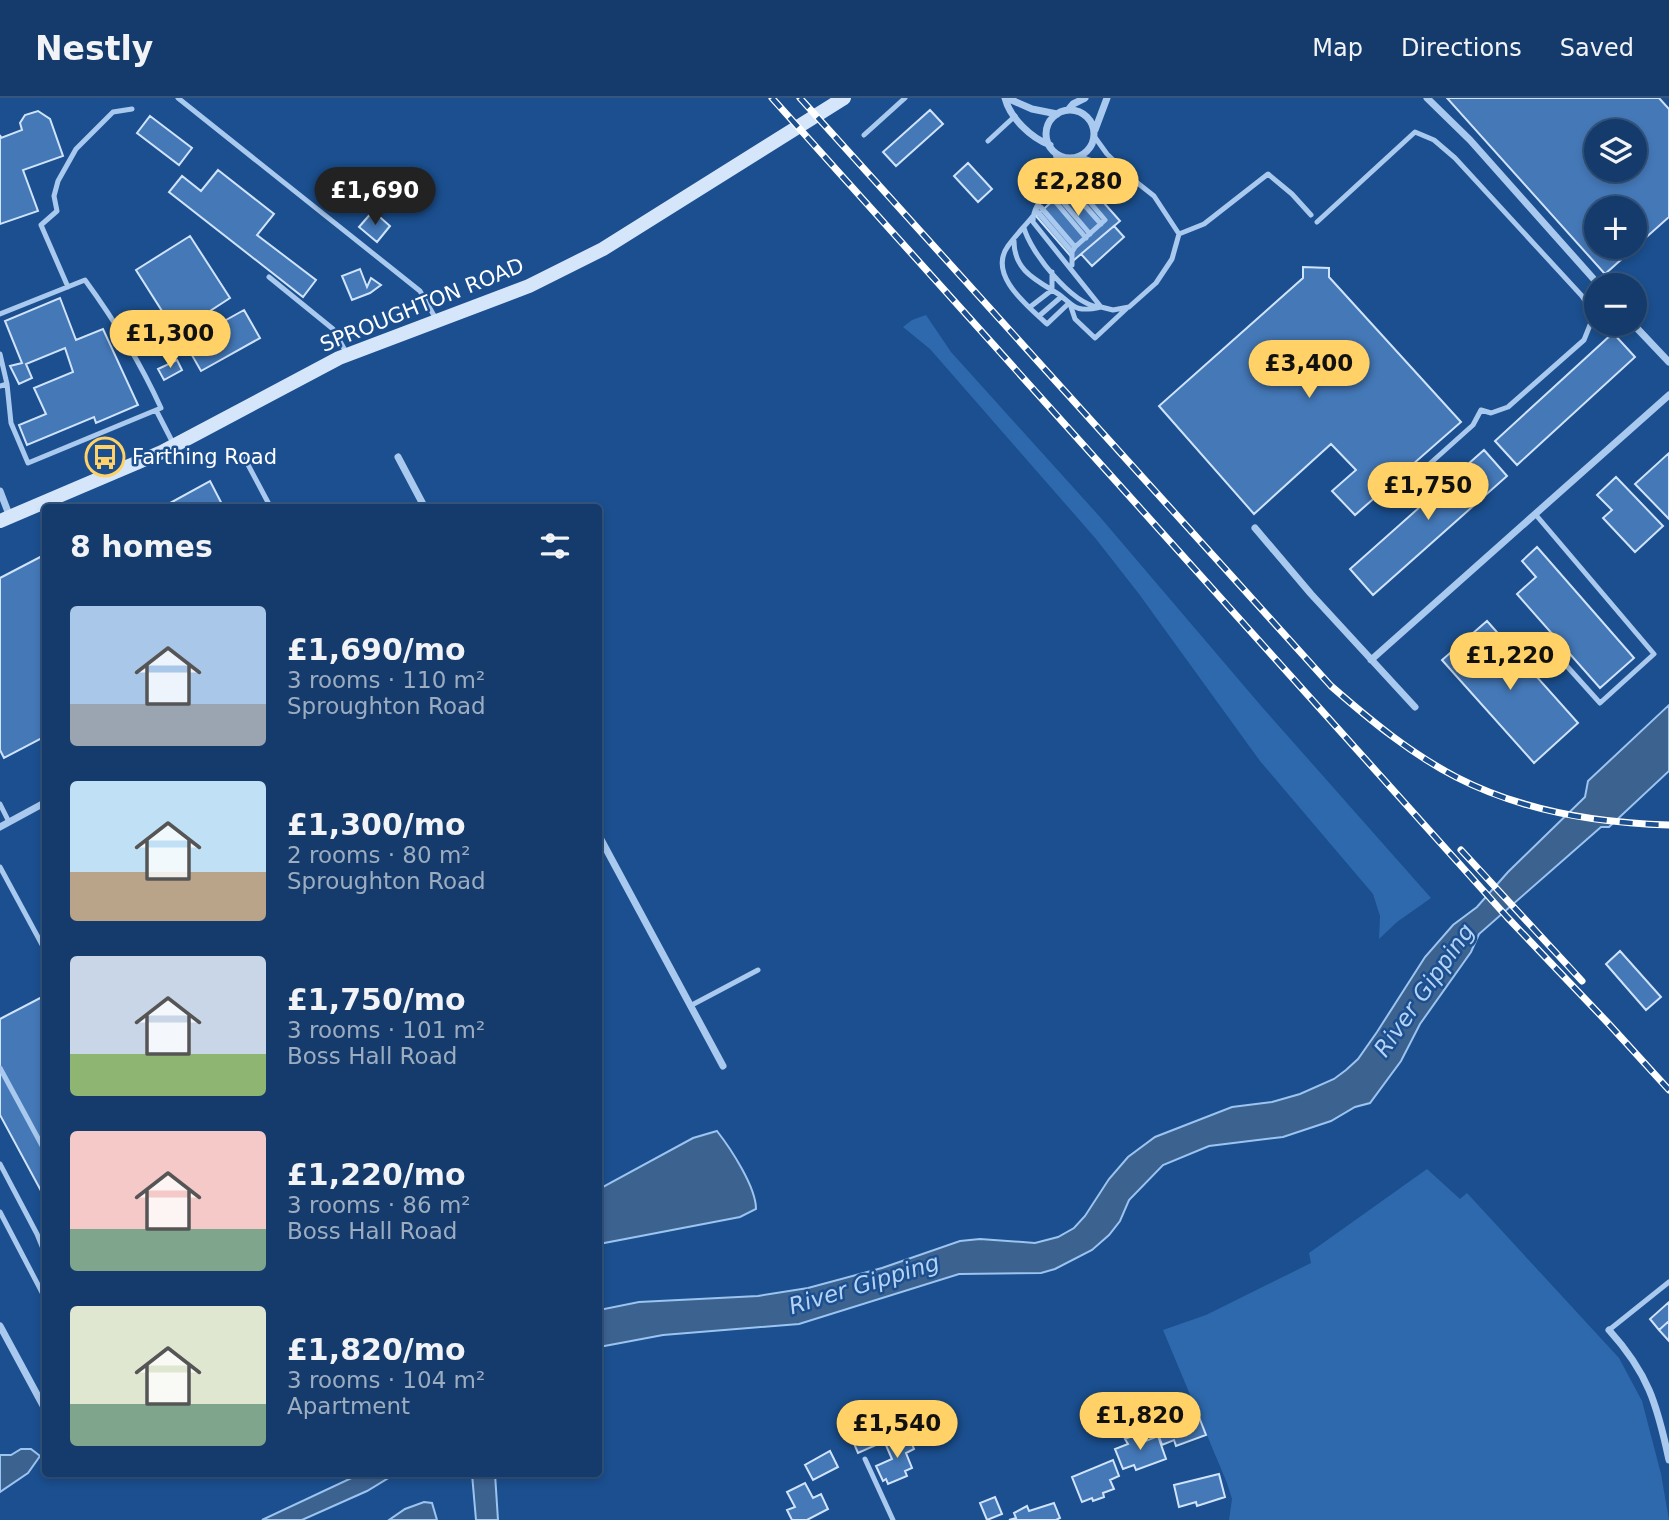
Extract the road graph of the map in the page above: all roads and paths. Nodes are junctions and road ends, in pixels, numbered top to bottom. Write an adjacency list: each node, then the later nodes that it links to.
1 (178, 98): 41 (lane)
2 (844, 98): 41 (street, SPROUGHTON ROAD)
3 (905, 98): 13 (lane)
4 (1006, 98): 10 (street); 11 (street)
5 (1085, 98): 9 (street)
6 (1107, 98): 12 (street)
7 (1427, 98): 30 (street)
8 (132, 109): 32 (lane)
9 (1068, 110): 10 (street); 12 (street)
10 (1057, 114): 15 (street)
11 (1015, 117): 14 (lane); 15 (street)
12 (1094, 134): 16 (street); 18 (lane)
13 (864, 135)
14 (988, 141)
15 (1052, 149): 16 (street); 17 (lane)
16 (1078, 156): 18 (lane)
17 (1058, 172): 19 (lane); 25 (lane)
18 (1135, 181): 24 (lane)
19 (1050, 191): 20 (lane); 25 (lane)
20 (1036, 210): 23 (lane); 27 (lane); 28 (lane)
21 (1311, 215): 24 (lane)
22 (1317, 222): 53 (lane)
23 (1024, 228): 26 (lane); 29 (lane)
24 (1179, 234): 36 (lane)
25 (1088, 236): 27 (lane)
26 (1014, 240): 33 (lane); 37 (lane)
27 (1074, 250): 28 (lane)
28 (1072, 268): 38 (lane)
29 (1052, 272): 33 (lane); 38 (lane)
30 (1587, 273)
31 (269, 277): 44 (lane)
32 (68, 287): 39 (lane); 48 (lane)
33 (1052, 290): 34 (lane); 37 (lane)
34 (1060, 297): 35 (lane); 40 (lane)
35 (1069, 305): 36 (lane); 38 (lane); 40 (lane)
36 (1129, 306): 38 (lane)
37 (1030, 307): 40 (lane)
38 (1101, 307)
39 (0, 314)
40 (1039, 316)
41 (438, 321): 44 (street, SPROUGHTON ROAD)
42 (1644, 336): 45 (street)
43 (0, 354): 46 (lane)
44 (348, 355): 49 (street, SPROUGHTON ROAD)
45 (1669, 362)
46 (3, 385): 48 (lane)
47 (1669, 395): 56 (street)
48 (156, 410): 49 (lane)
49 (174, 445): 57 (street, SPROUGHTON ROAD)
50 (398, 457): 55 (street)
51 (245, 460): 54 (lane)
52 (0, 491): 57 (street)
53 (1386, 503)
54 (269, 504)
55 (423, 504)
56 (1536, 515): 59 (lane); 60 (street)
57 (5, 519)
58 (1255, 528): 60 (street)
59 (1547, 643)
60 (1371, 660): 61 (street)
61 (1415, 707)
62 (0, 804): 64 (lane)
63 (42, 804): 64 (street)
64 (9, 822): 65 (street)
65 (0, 827)
66 (602, 841): 70 (street)
67 (0, 867): 68 (lane)
68 (42, 944)
69 (758, 970): 70 (lane)
70 (690, 1006): 71 (street)
71 (723, 1066)
72 (0, 1069): 73 (lane)
73 (42, 1146)
74 (0, 1164): 76 (lane)
75 (0, 1212): 78 (lane)
76 (42, 1246)
77 (1669, 1282): 80 (lane)
78 (42, 1292)
79 (0, 1326): 81 (street)
80 (1609, 1330): 83 (street)
81 (42, 1403)
82 (865, 1458): 84 (lane)
83 (1669, 1460)
84 (893, 1520)

